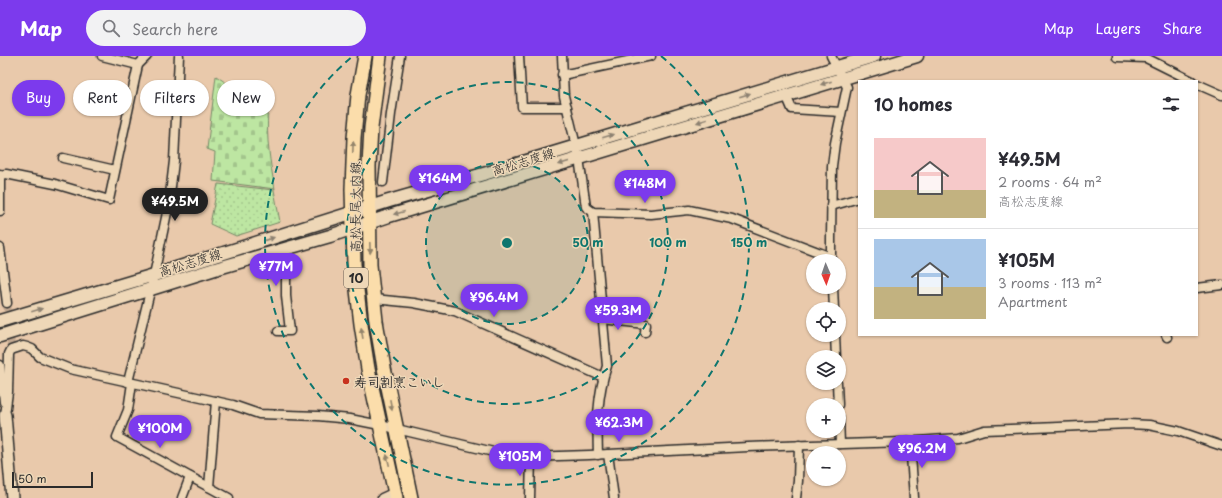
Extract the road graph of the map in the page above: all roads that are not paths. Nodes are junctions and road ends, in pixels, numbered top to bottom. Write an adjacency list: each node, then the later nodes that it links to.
1 (102, 56): 15 (street)
2 (146, 56): 15 (street)
3 (178, 56): 43 (street)
4 (365, 56): 35 (main road, 高松長尾大内線 / 10, one-way to 4)
5 (380, 56): 33 (main road, 高松長尾大内線 / 10)
6 (400, 56): 30 (street)
7 (519, 56): 23 (street)
8 (562, 56): 17 (street)
9 (651, 56): 14 (street)
10 (831, 56): 16 (street)
11 (874, 56): 16 (main road, 高松志度線)
12 (917, 56): 18 (main road, 高松志度線)
13 (1117, 56): 19 (street)
14 (632, 58): 17 (street)
15 (138, 65): 28 (street)
16 (836, 67): 18 (street); 25 (main road, 高松志度線, one-way to 16)
17 (562, 75): 23 (street)
18 (842, 78): 21 (main road, 高松志度線, one-way to 21); 24 (street)
19 (1190, 80)
20 (1198, 84): 22 (street)
21 (786, 95): 24 (street); 27 (main road, 高松志度線, one-way to 27)
22 (1222, 95)
23 (567, 108): 25 (street)
24 (841, 112): 32 (street)
25 (576, 146): 27 (street); 33 (main road, 高松志度線)
26 (63, 158): 28 (street)
27 (579, 158): 36 (street); 37 (main road, 高松志度線, one-way to 37)
28 (115, 170): 29 (street)
29 (0, 175): 34 (street)
30 (383, 182)
31 (858, 198): 32 (street)
32 (831, 206): 42 (street)
33 (369, 207): 35 (main road, 高松志度線); 37 (main road, 高松長尾大内線 / 10)
34 (0, 211)
35 (353, 212): 38 (main road, 高松長尾大内線 / 10); 43 (main road, 高松志度線, one-way to 35)
36 (593, 212): 41 (street); 49 (street)
37 (369, 222): 38 (main road, 高松志度線); 47 (main road, 高松長尾大内線 / 10, one-way to 47)
38 (353, 228): 40 (main road, 高松志度線); 59 (main road, 高松長尾大内線 / 10, one-way to 38)
39 (0, 248): 48 (street)
40 (282, 250): 46 (main road, 高松志度線); 51 (street)
41 (819, 254)
42 (831, 254)
43 (154, 275): 46 (street); 50 (main road, 高松志度線, one-way to 43)
44 (1222, 285): 45 (street)
45 (1198, 288)
46 (151, 289): 53 (main road, 高松志度線); 56 (street)
47 (374, 299): 55 (street); 60 (main road, 高松長尾大内線 / 10, one-way to 60)
48 (8, 303)
49 (602, 319): 52 (street); 55 (street)
50 (0, 320)
51 (278, 331)
52 (645, 332)
53 (0, 336)
54 (0, 365): 58 (street)
55 (603, 377): 66 (street)
56 (130, 382): 57 (street); 58 (street); 69 (street)
57 (216, 401): 59 (street); 70 (street)
58 (5, 415): 72 (street)
59 (380, 425): 60 (street); 71 (main road, 高松長尾大内線 / 10, one-way to 59)
60 (396, 429): 68 (street); 76 (main road, 高松長尾大内線 / 10)
61 (840, 438): 63 (street)
62 (910, 441): 63 (street); 65 (street); 80 (street)
63 (840, 444): 64 (street)
64 (799, 445): 67 (street); 79 (street)
65 (1222, 446)
66 (598, 454): 67 (street); 68 (street)
67 (608, 454): 78 (street)
68 (531, 457): 77 (street)
69 (190, 477): 70 (street); 73 (street)
70 (209, 488): 74 (street)
71 (396, 495): 75 (street)
72 (12, 498)
73 (182, 498)
74 (229, 498)
75 (382, 498)
76 (411, 498)
77 (530, 498)
78 (614, 498)
79 (796, 498)
80 (914, 498)

